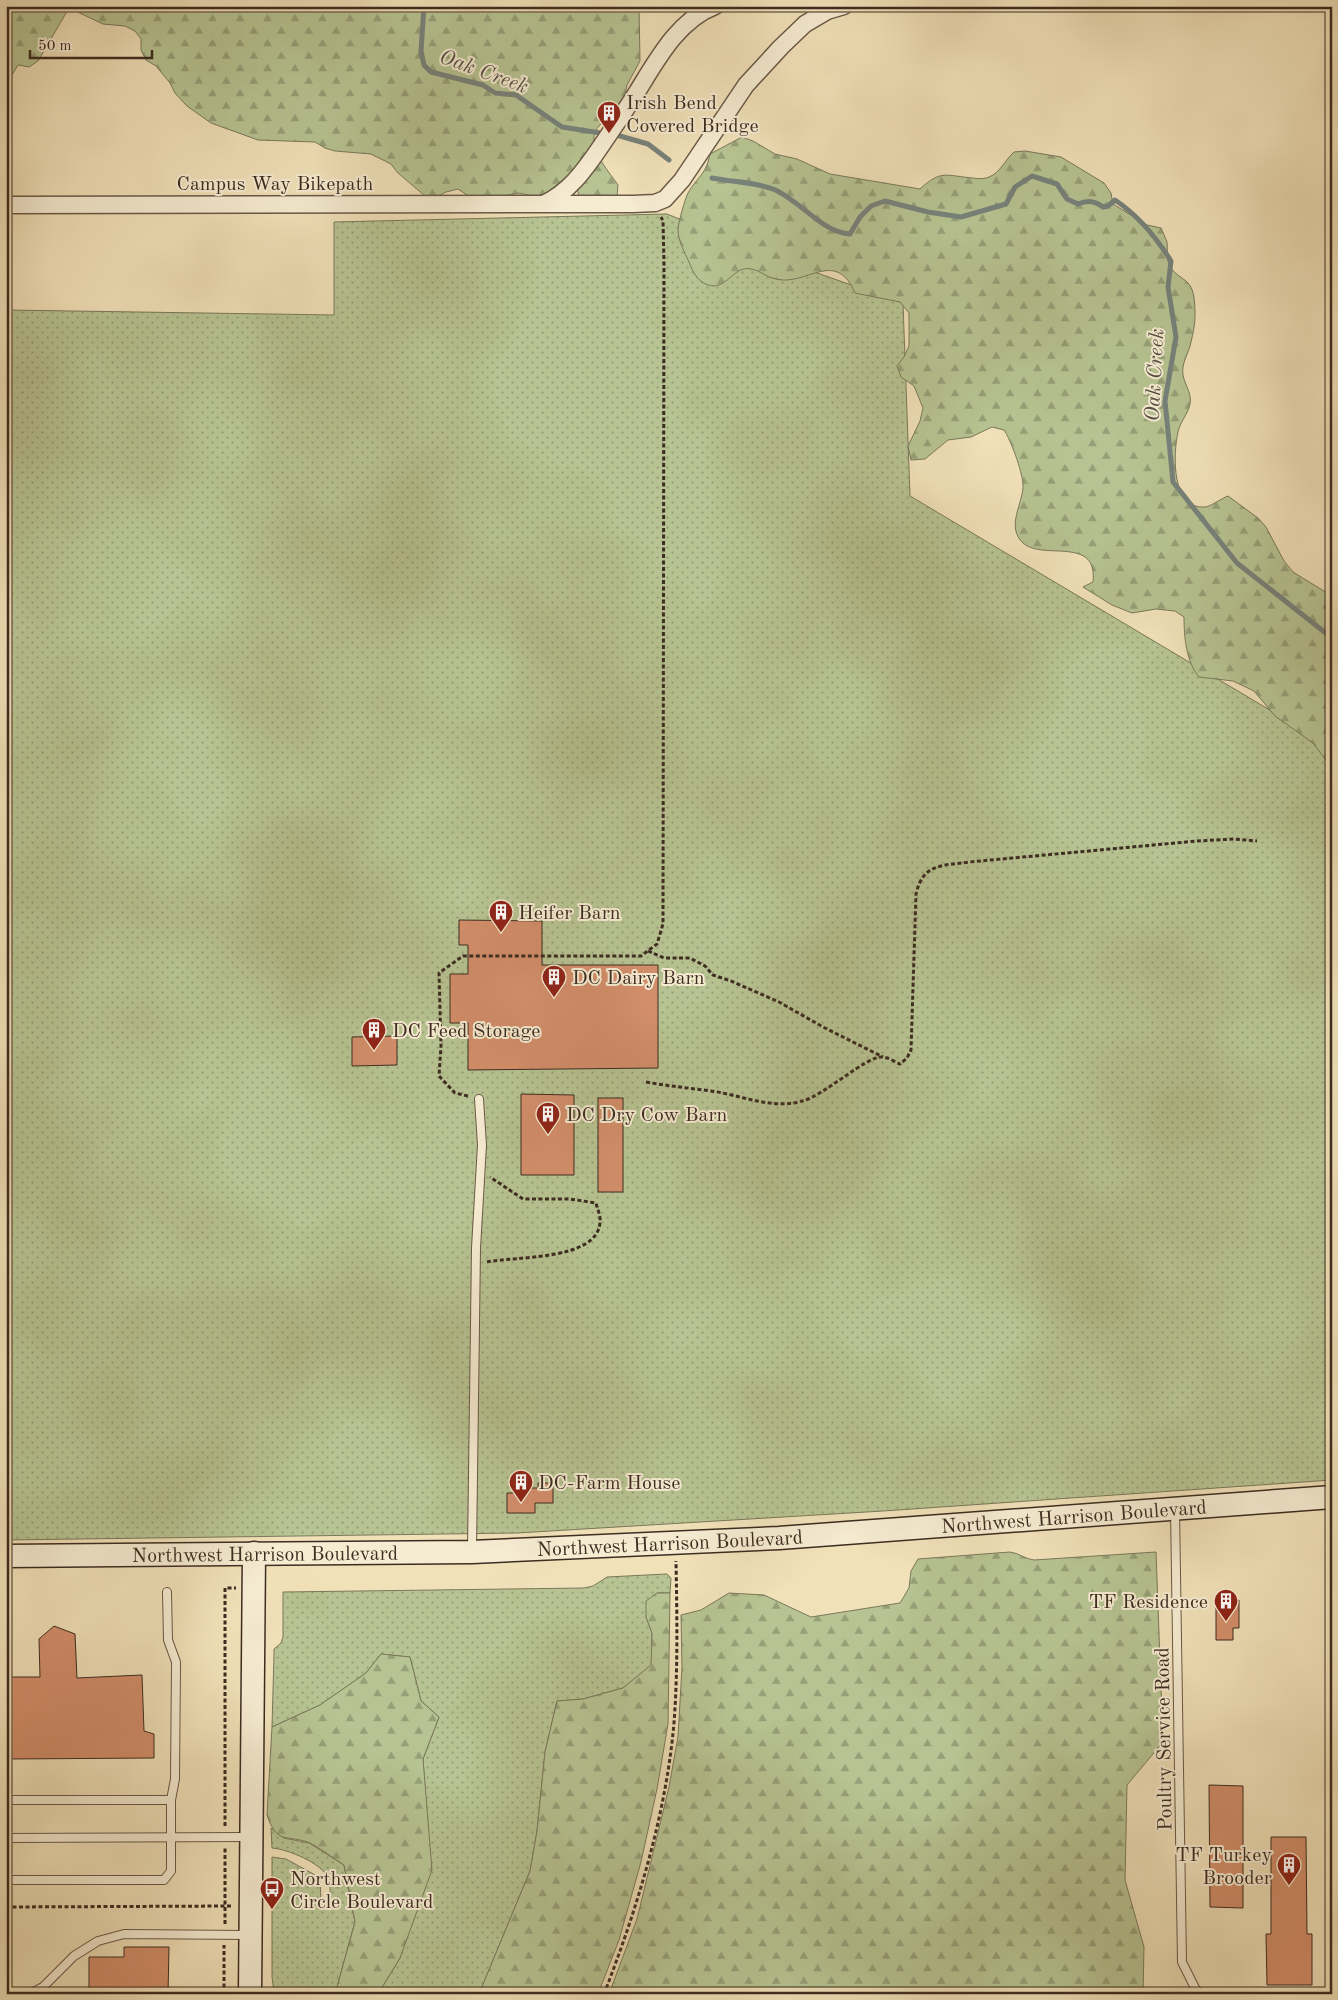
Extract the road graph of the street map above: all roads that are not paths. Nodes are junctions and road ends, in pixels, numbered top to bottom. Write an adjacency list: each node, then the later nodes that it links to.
1 (715, 6): 3 (street)
2 (844, 6): 3 (street, Campus Way Bikepath)
3 (543, 204): 4 (street, Campus Way Bikepath)
4 (6, 205)
5 (480, 1098): 8 (lane)
6 (1332, 1497): 7 (main road, Northwest Harrison Boulevard)
7 (1175, 1508): 8 (main road, Northwest Harrison Boulevard); 21 (lane, Poultry Service Road)
8 (472, 1552): 9 (main road, Northwest Harrison Boulevard)
9 (254, 1553): 10 (main road, Northwest Harrison Boulevard); 15 (main road)
10 (6, 1556)
11 (167, 1592): 13 (lane)
12 (6, 1800): 13 (lane)
13 (172, 1800): 14 (lane)
14 (172, 1837): 15 (lane); 16 (lane); 17 (lane)
15 (250, 1837): 18 (main road)
16 (6, 1838)
17 (6, 1880)
18 (251, 1934): 19 (lane); 20 (main road)
19 (30, 1994)
20 (250, 1994)
21 (1200, 1994)

